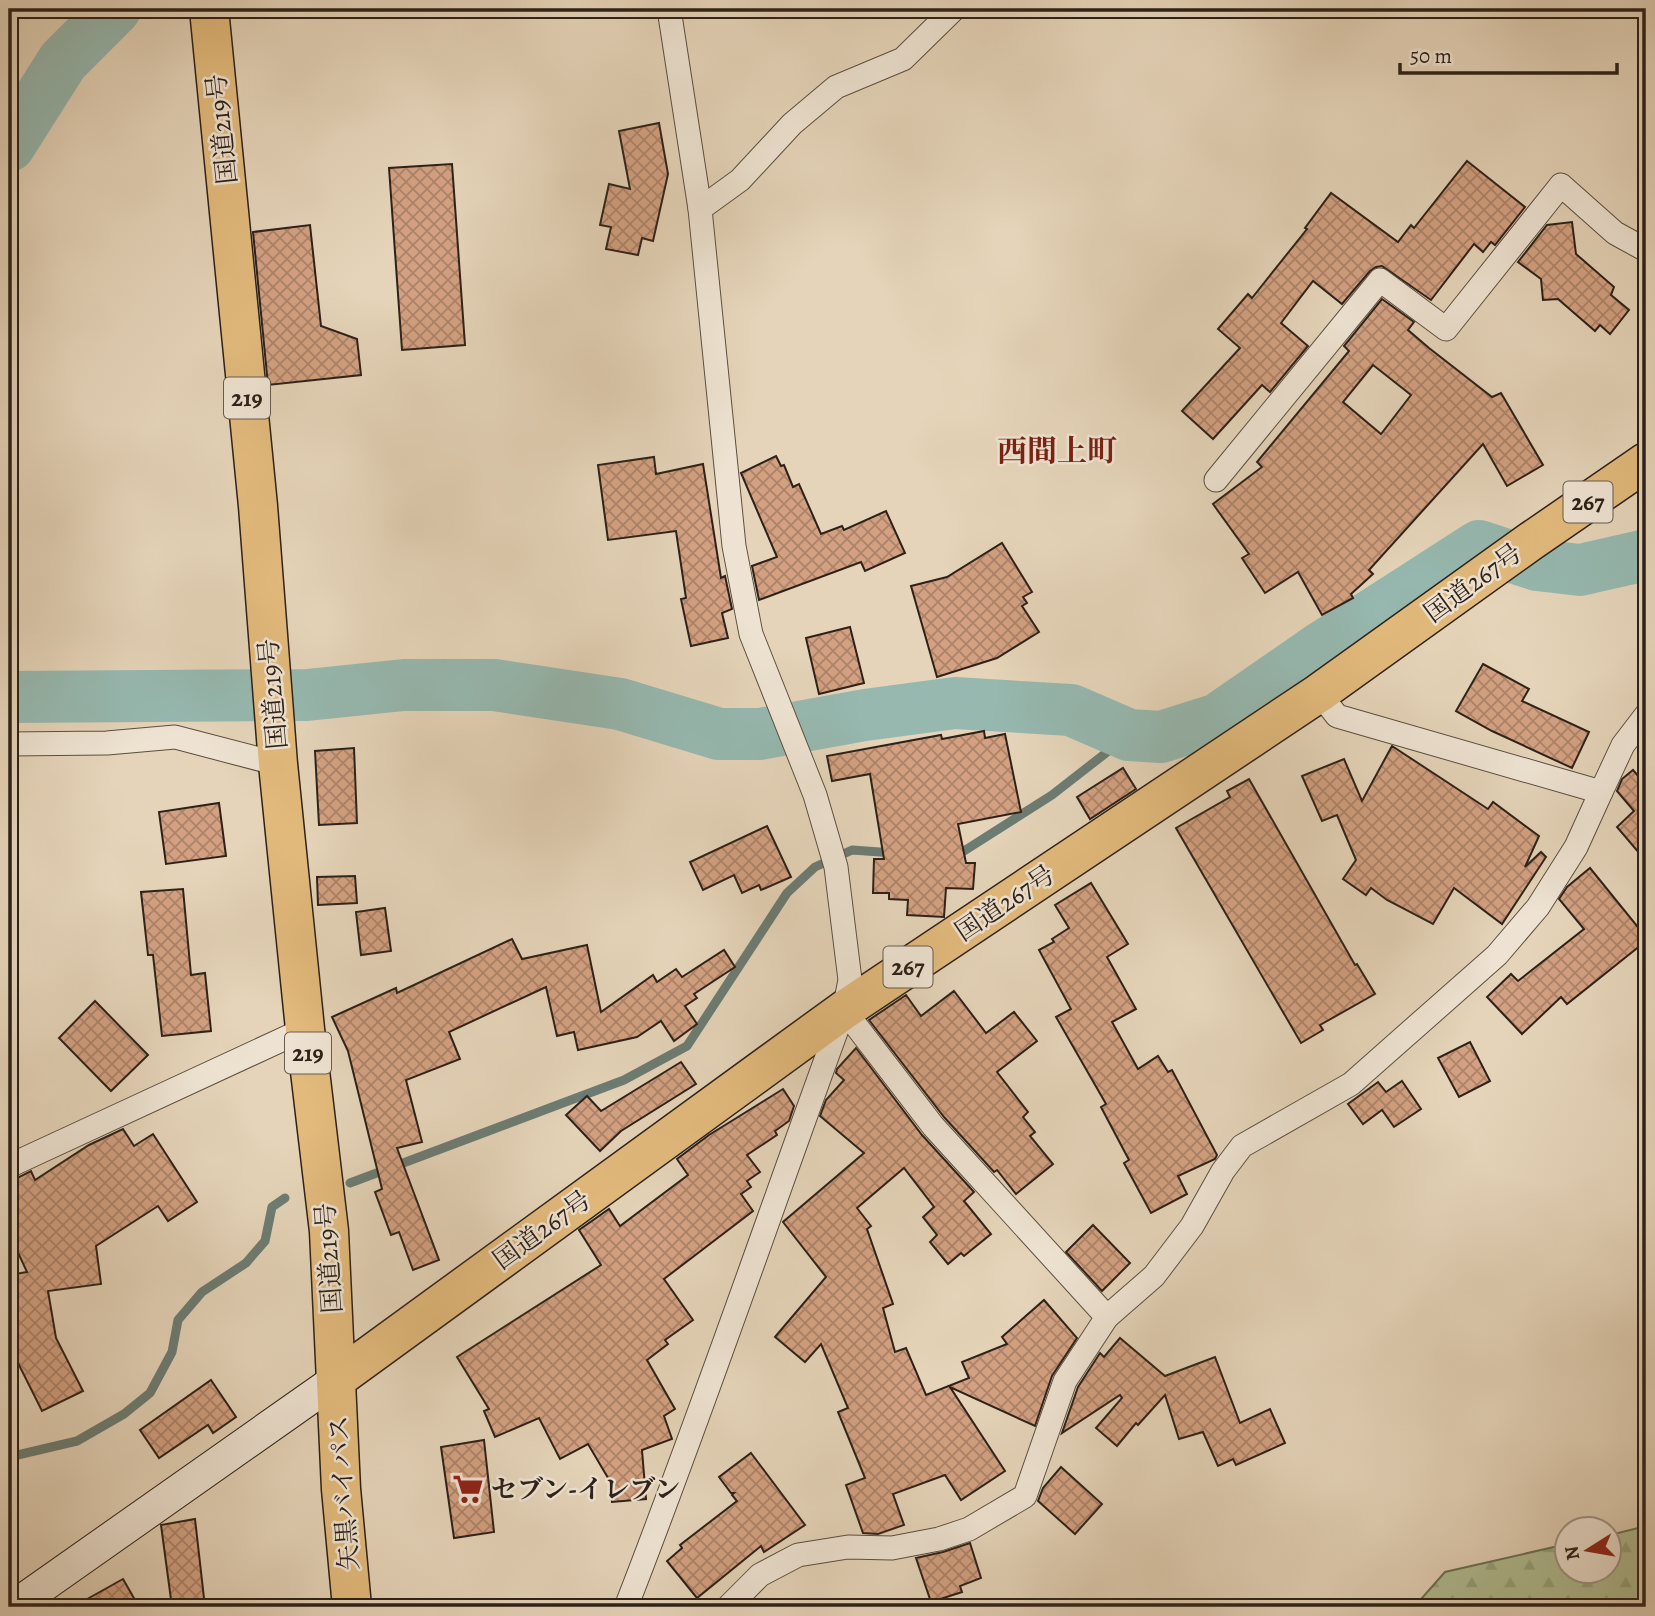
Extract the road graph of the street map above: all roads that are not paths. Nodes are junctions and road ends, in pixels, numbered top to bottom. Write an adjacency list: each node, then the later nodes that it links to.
1 (209, 9): 11 (highway, 国道219号 / 219)
2 (669, 9): 4 (street)
3 (954, 9): 4 (street)
4 (699, 209): 13 (street)
5 (1646, 250): 7 (street)
6 (1646, 462): 8 (highway, 国道267号 / 267)
7 (1216, 480)
8 (1319, 693): 12 (street); 13 (highway, 国道267号 / 267)
9 (1646, 715): 12 (street)
10 (9, 744): 11 (street)
11 (277, 746): 14 (highway, 国道219号 / 219)
12 (1601, 792): 16 (street)
13 (844, 1010): 16 (street); 17 (highway, 国道267号 / 267); 20 (street)
14 (305, 1029): 15 (street); 17 (highway, 国道219号 / 219)
15 (9, 1166)
16 (1107, 1317): 21 (street)
17 (337, 1379): 18 (street); 19 (highway, 矢黒バイパス / 219)
18 (13, 1607)
19 (352, 1607)
20 (626, 1607)
21 (728, 1607)

